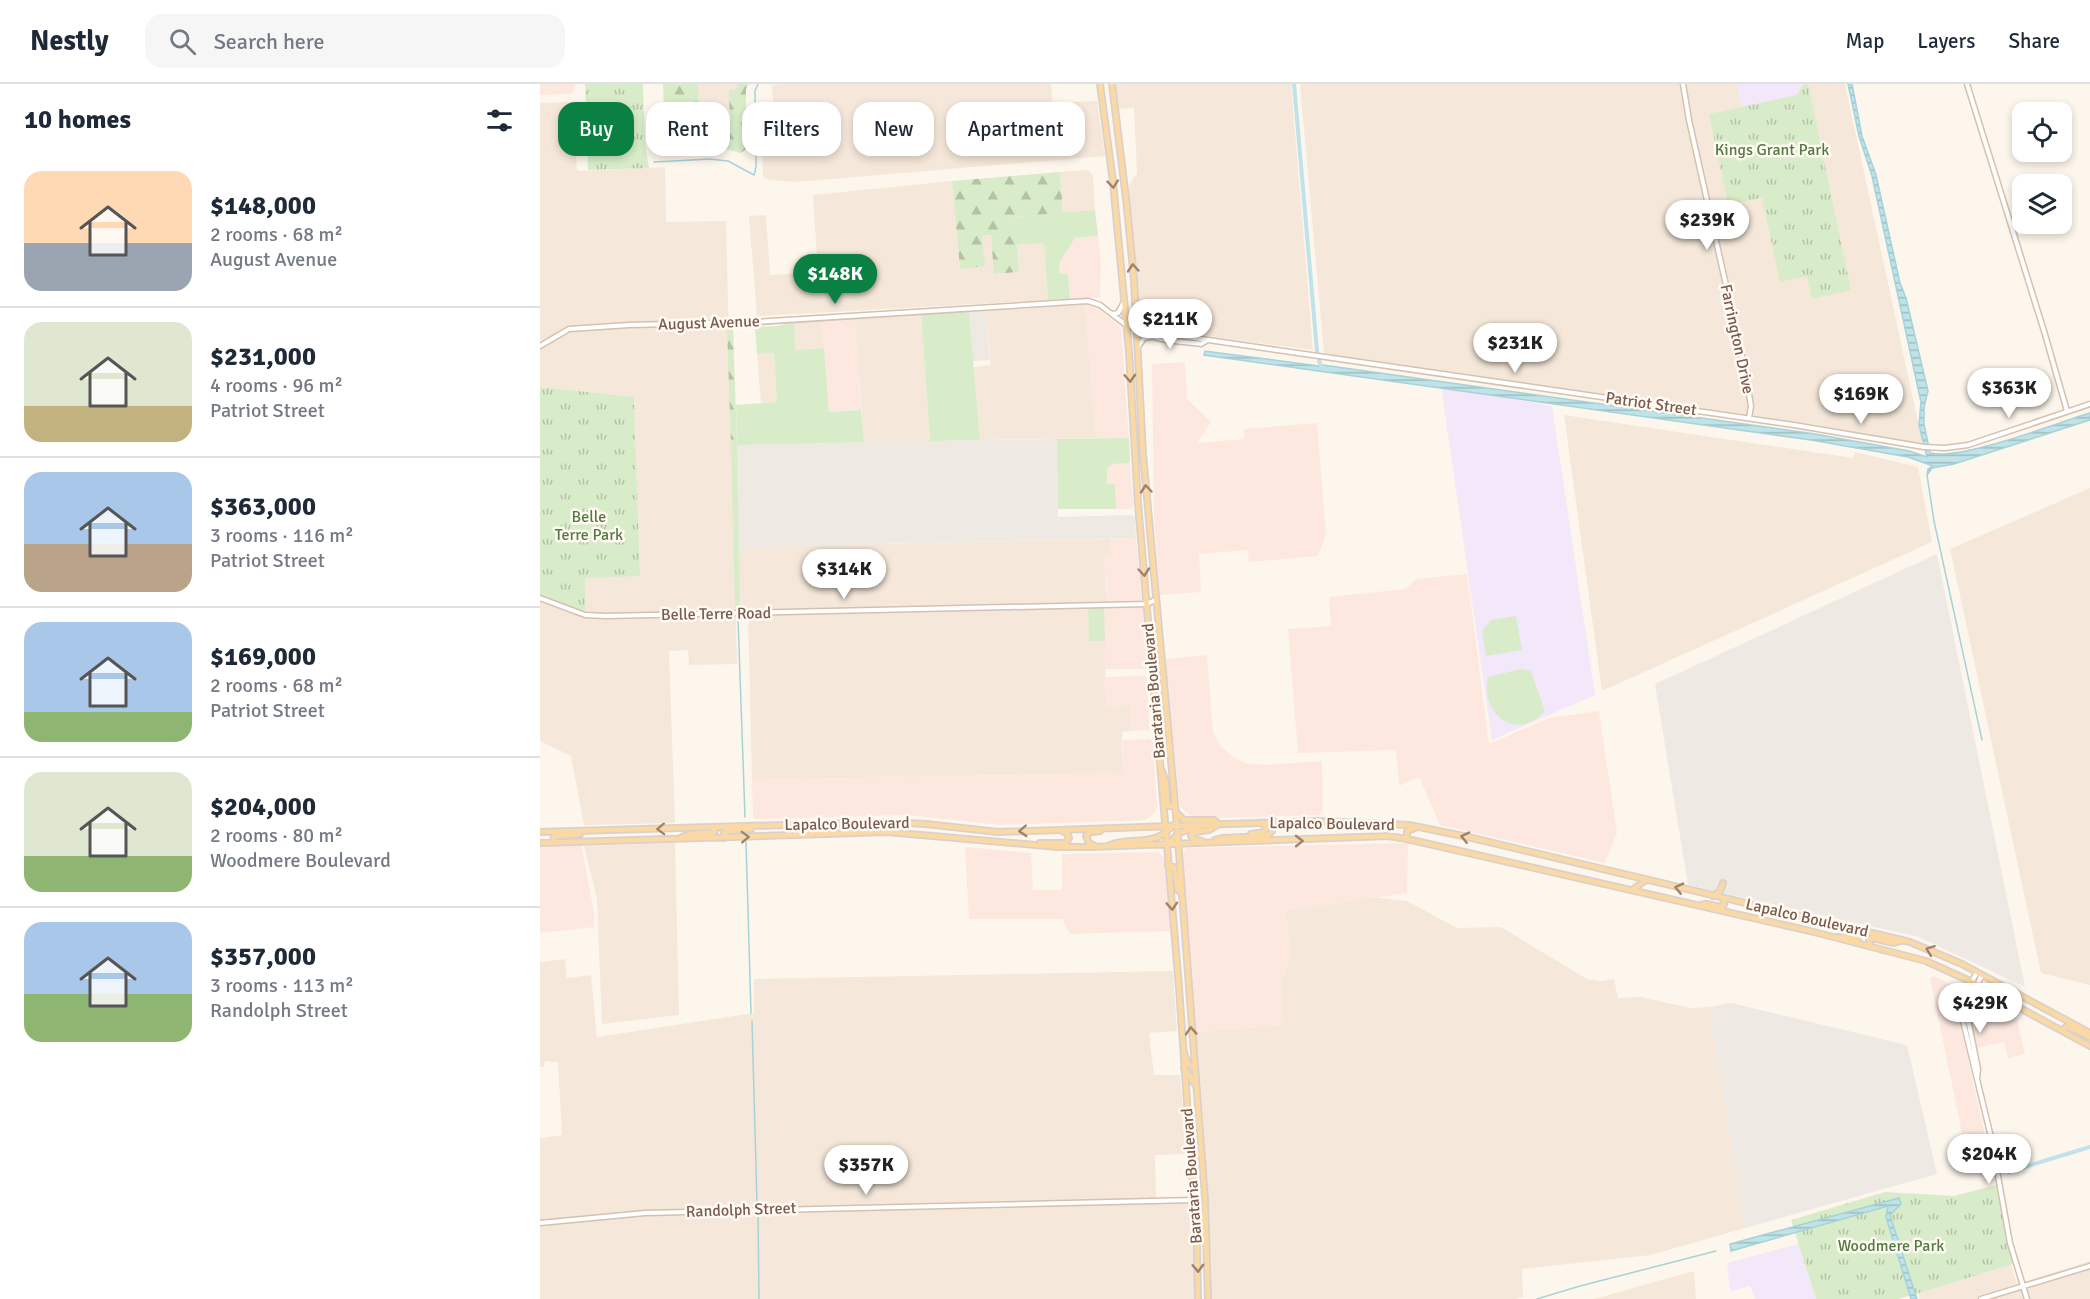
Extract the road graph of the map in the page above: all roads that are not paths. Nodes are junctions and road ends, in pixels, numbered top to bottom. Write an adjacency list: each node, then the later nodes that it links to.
1 (1100, 84): 5 (main road, Barataria Boulevard, one-way to 5)
2 (1112, 84): 8 (main road, Barataria Boulevard, one-way to 2)
3 (1683, 84): 15 (street, Farrington Drive)
4 (1967, 84): 14 (street)
5 (1124, 301): 6 (street); 7 (main road, Barataria Boulevard)
6 (1112, 314): 7 (street, August Avenue); 11 (street, August Avenue)
7 (1126, 325): 8 (street, Patriot Street); 16 (main road, Barataria Boulevard, one-way to 16)
8 (1136, 327): 9 (street, Patriot Street); 10 (street, Patriot Street); 12 (main road, Barataria Boulevard)
9 (1152, 336): 10 (street, Patriot Street); 12 (street)
10 (1207, 340): 15 (street, Patriot Street)
11 (540, 346)
12 (1137, 348): 18 (main road, Barataria Boulevard, one-way to 12)
13 (2090, 405): 14 (street, Patriot Street)
14 (2067, 411): 15 (street, Patriot Street)
15 (1749, 418)
16 (1138, 503): 17 (main road, Barataria Boulevard); 18 (main road)
17 (1139, 512): 19 (main road); 22 (main road, Barataria Boulevard, one-way to 22)
18 (1148, 514): 19 (main road, Barataria Boulevard)
19 (1149, 523): 21 (main road, Barataria Boulevard)
20 (540, 598): 22 (street, Belle Terre Road)
21 (1155, 600): 22 (street); 23 (main road, Barataria Boulevard)
22 (1147, 604): 23 (street); 24 (main road, Barataria Boulevard)
23 (1156, 607): 26 (main road, Barataria Boulevard)
24 (1155, 704): 25 (main road, Barataria Boulevard); 26 (main road)
25 (1156, 714): 27 (main road); 28 (main road, Barataria Boulevard)
26 (1167, 714): 27 (main road, Barataria Boulevard)
27 (1169, 753): 29 (main road, Barataria Boulevard)
28 (1160, 769): 29 (main road); 42 (main road, Barataria Boulevard)
29 (1175, 808): 33 (main road); 35 (main road, Barataria Boulevard)
30 (1273, 821): 31 (main road, Lapalco Boulevard); 38 (main road, Lapalco Boulevard); 47 (main road)
31 (1259, 822): 33 (main road, Lapalco Boulevard); 47 (main road)
32 (821, 824): 34 (main road, Lapalco Boulevard); 41 (main road, Lapalco Boulevard, one-way to 32); 46 (main road)
33 (1219, 824): 35 (main road, Lapalco Boulevard); 40 (main road)
34 (765, 826): 36 (main road, Lapalco Boulevard); 49 (main road)
35 (1175, 826): 42 (main road); 45 (main road, Barataria Boulevard)
36 (711, 827): 43 (main road, Lapalco Boulevard, one-way to 43); 48 (main road)
37 (1143, 827): 39 (main road, Lapalco Boulevard); 42 (main road, Lapalco Boulevard); 51 (main road)
38 (1418, 827): 50 (main road); 57 (main road, Lapalco Boulevard, one-way to 38)
39 (1121, 828): 41 (main road, Lapalco Boulevard); 60 (main road)
40 (1212, 828): 45 (main road); 54 (main road)
41 (1058, 829): 55 (main road)
42 (1166, 829): 51 (main road); 59 (main road, Barataria Boulevard)
43 (585, 831): 44 (main road, Lapalco Boulevard); 53 (main road)
44 (543, 832): 52 (main road)
45 (1177, 834): 56 (main road, Barataria Boulevard); 59 (main road)
46 (789, 836): 49 (main road, Lapalco Boulevard, one-way to 46); 55 (main road, Lapalco Boulevard)
47 (1237, 837): 54 (main road)
48 (679, 838): 49 (main road, Lapalco Boulevard); 53 (main road, Lapalco Boulevard)
49 (724, 838)
50 (1407, 838): 54 (main road, Lapalco Boulevard, one-way to 50); 62 (main road, Lapalco Boulevard)
51 (1136, 840): 58 (main road)
52 (540, 841): 53 (main road, Lapalco Boulevard)
53 (553, 842)
54 (1209, 843): 56 (main road, Lapalco Boulevard)
55 (1032, 845): 60 (main road, Lapalco Boulevard)
56 (1178, 845): 59 (main road, Lapalco Boulevard); 72 (main road, Barataria Boulevard)
57 (1498, 845): 61 (main road, Lapalco Boulevard); 62 (main road)
58 (1104, 846): 59 (main road, Lapalco Boulevard); 60 (main road, Lapalco Boulevard)
59 (1167, 846): 64 (main road, Barataria Boulevard)
60 (1097, 847)
61 (1520, 850): 63 (main road); 65 (main road, Lapalco Boulevard)
62 (1496, 858): 63 (main road, Lapalco Boulevard)
63 (1518, 863): 65 (main road, Lapalco Boulevard)
64 (1168, 865): 72 (main road); 79 (main road, Barataria Boulevard, one-way to 79)
65 (1564, 867): 66 (main road, Lapalco Boulevard); 70 (main road, Lapalco Boulevard)
66 (1613, 872): 67 (main road, Lapalco Boulevard); 70 (main road)
67 (1646, 880): 68 (main road, Lapalco Boulevard); 71 (main road)
68 (1653, 882): 73 (main road); 74 (main road, Lapalco Boulevard, one-way to 68)
69 (1723, 883): 74 (main road)
70 (1610, 884): 71 (main road, Lapalco Boulevard)
71 (1632, 890): 73 (main road, Lapalco Boulevard)
72 (1181, 893): 82 (main road, Barataria Boulevard)
73 (1650, 894): 77 (main road, Lapalco Boulevard)
74 (1713, 896): 75 (main road, Lapalco Boulevard)
75 (1724, 898): 76 (main road, Lapalco Boulevard); 77 (main road)
76 (1733, 901): 78 (main road); 80 (main road, Lapalco Boulevard)
77 (1698, 906): 78 (main road, Lapalco Boulevard)
78 (1739, 915): 83 (main road, Lapalco Boulevard)
79 (1173, 925): 81 (main road, Barataria Boulevard); 82 (main road)
80 (1857, 929): 83 (main road); 84 (main road, Lapalco Boulevard)
81 (1174, 934): 85 (main road); 88 (main road, Barataria Boulevard)
82 (1184, 936): 85 (main road, Barataria Boulevard)
83 (1832, 937): 86 (main road, Lapalco Boulevard)
84 (1903, 941): 86 (main road); 87 (main road, Lapalco Boulevard, one-way to 84)
85 (1185, 945): 91 (main road, Barataria Boulevard)
86 (1870, 946): 89 (main road, Lapalco Boulevard)
87 (1979, 974): 89 (street); 90 (street); 95 (main road, Lapalco Boulevard)
88 (1178, 976): 91 (main road); 92 (main road, Barataria Boulevard)
89 (1970, 981): 90 (main road, Lapalco Boulevard); 102 (street)
90 (1977, 984): 94 (main road, Lapalco Boulevard); 102 (street)
91 (1188, 986): 93 (main road, Barataria Boulevard)
92 (1179, 987): 93 (main road); 99 (main road, Barataria Boulevard)
93 (1189, 997): 101 (main road, Barataria Boulevard, one-way to 93)
94 (2013, 1004): 95 (main road); 96 (main road, Lapalco Boulevard)
95 (2059, 1016): 97 (main road, Lapalco Boulevard)
96 (2064, 1032): 97 (main road); 98 (main road, Lapalco Boulevard)
97 (2090, 1035)
98 (2090, 1046)
99 (1182, 1051): 100 (main road, Barataria Boulevard); 101 (main road)
100 (1184, 1068): 103 (main road); 104 (main road, Barataria Boulevard)
101 (1194, 1068): 103 (main road, Barataria Boulevard)
102 (1977, 1078): 110 (street)
103 (1195, 1085): 105 (main road, Barataria Boulevard)
104 (1189, 1138): 105 (main road); 106 (main road, Barataria Boulevard)
105 (1200, 1155): 108 (main road, Barataria Boulevard)
106 (1194, 1200): 107 (street, Randolph Street); 108 (main road); 111 (main road, Barataria Boulevard, one-way to 111)
107 (540, 1223)
108 (1206, 1226): 112 (main road, Barataria Boulevard)
109 (2090, 1266): 110 (street)
110 (2023, 1286): 113 (street); 114 (street)
111 (1200, 1299)
112 (1208, 1299)
113 (1981, 1299)
114 (2027, 1299)

